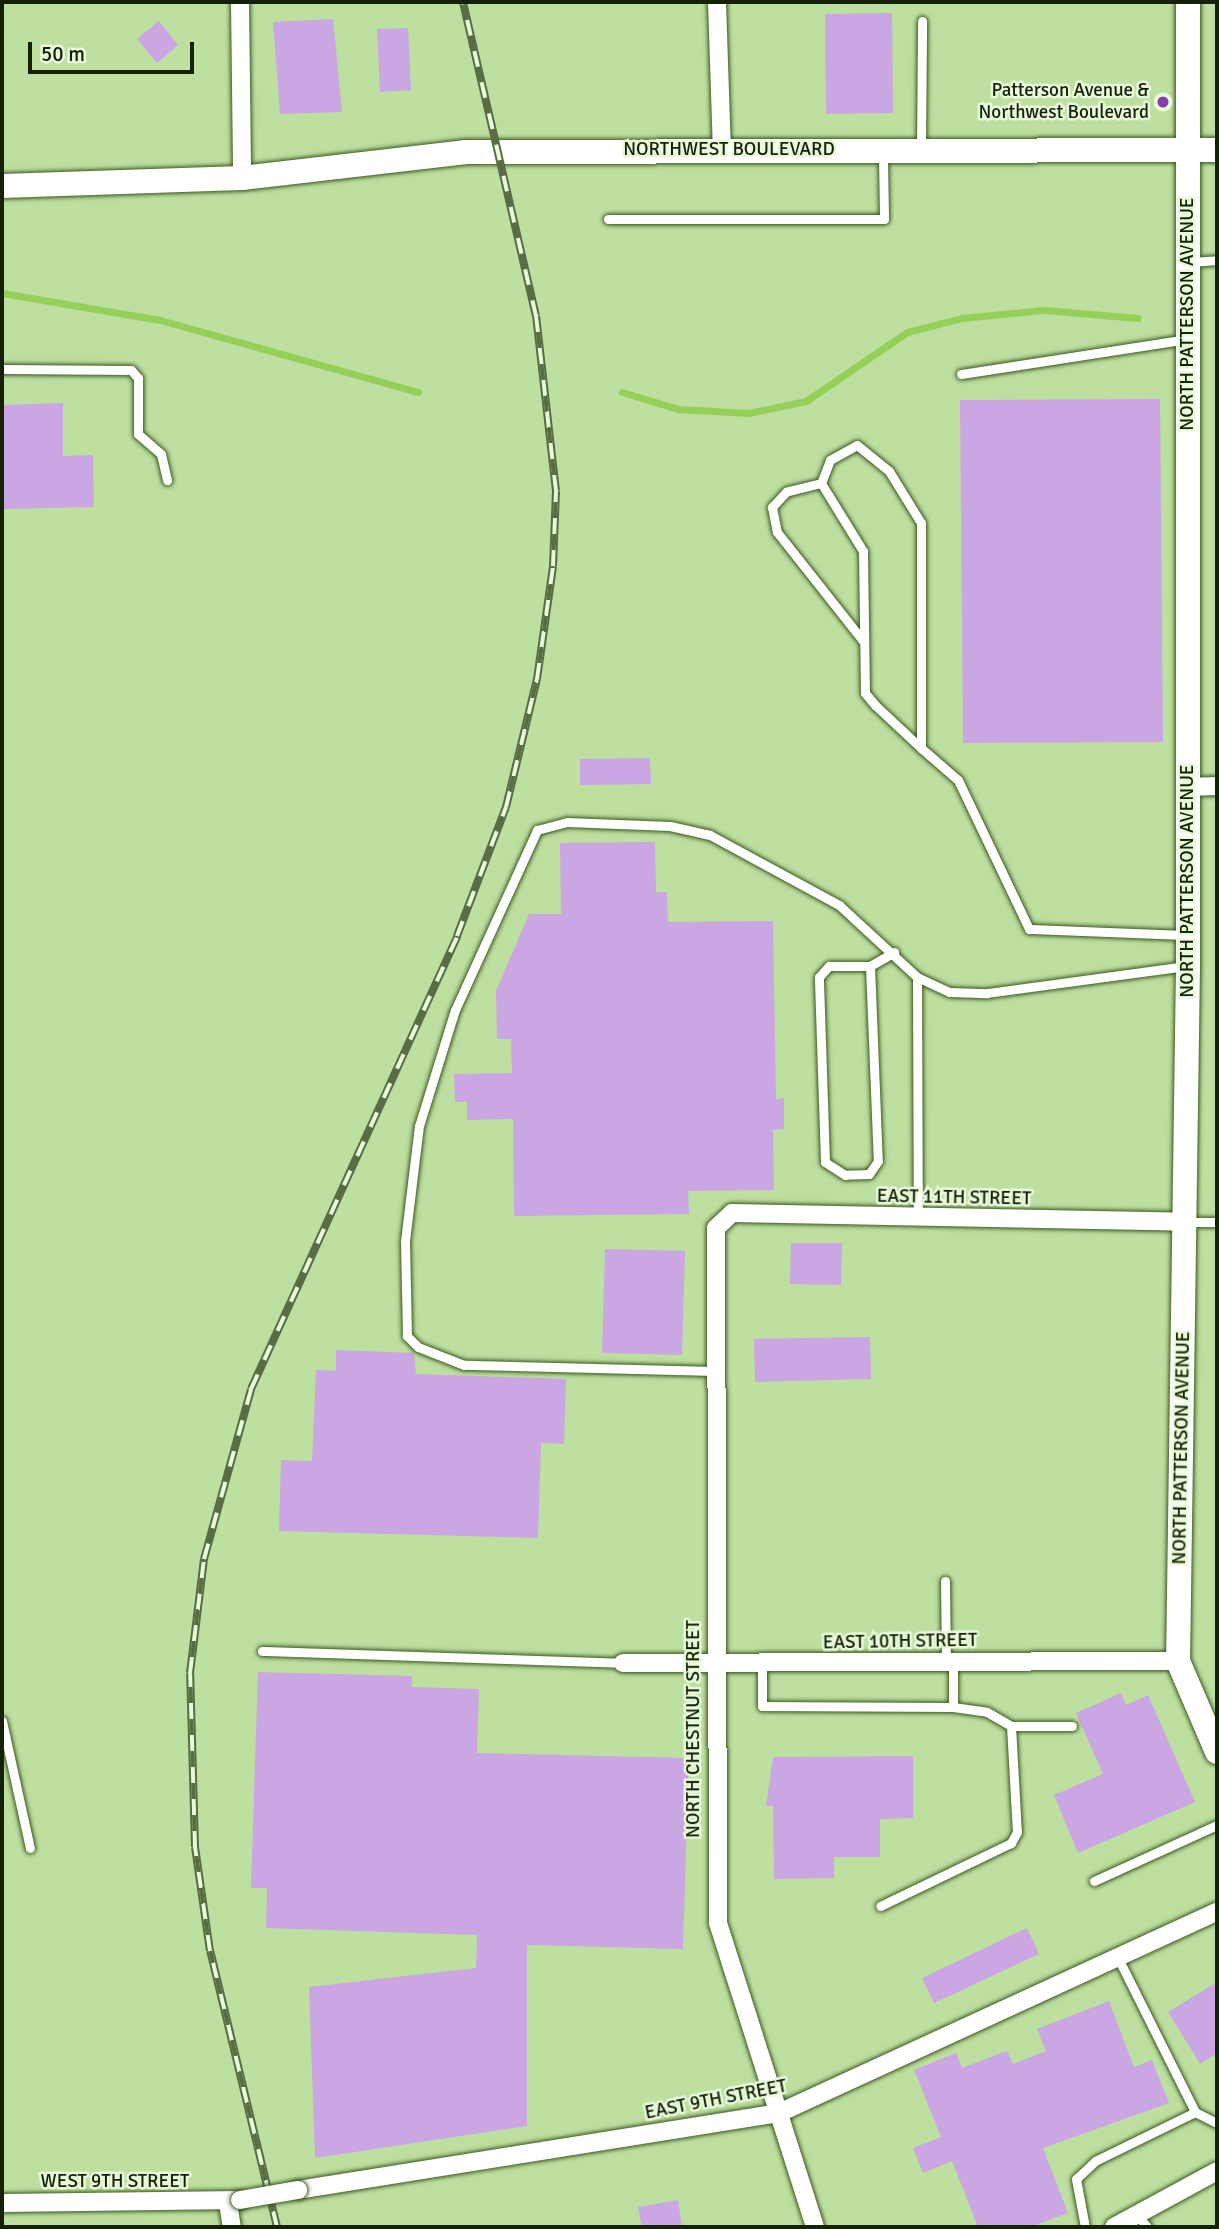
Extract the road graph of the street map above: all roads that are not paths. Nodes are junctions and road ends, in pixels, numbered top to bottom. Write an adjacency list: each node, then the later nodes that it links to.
1 (240, 2): 10 (street)
2 (717, 2): 5 (street)
3 (1188, 2): 8 (main road, NORTH PATTERSON AVENUE)
4 (922, 21): 7 (lane)
5 (722, 149): 6 (main road, NORTHWEST BOULEVARD); 10 (main road, NORTHWEST BOULEVARD)
6 (883, 150): 7 (main road, NORTHWEST BOULEVARD); 12 (lane)
7 (921, 150): 8 (main road, NORTHWEST BOULEVARD)
8 (1188, 150): 9 (main road, NORTHWEST BOULEVARD); 14 (main road, NORTH PATTERSON AVENUE)
9 (1217, 150)
10 (242, 178): 11 (main road, NORTHWEST BOULEVARD)
11 (2, 186)
12 (608, 219)
13 (1217, 260): 14 (lane)
14 (1188, 262): 15 (main road, NORTH PATTERSON AVENUE)
15 (1188, 339): 17 (lane); 23 (main road, NORTH PATTERSON AVENUE)
16 (2, 369): 18 (lane)
17 (961, 374)
18 (167, 480)
19 (821, 483): 20 (lane); 20 (lane); 21 (lane)
20 (863, 641): 21 (lane)
21 (921, 748): 24 (lane)
22 (1217, 786): 23 (street)
23 (1188, 787): 24 (main road, NORTH PATTERSON AVENUE)
24 (1188, 935): 27 (main road, NORTH PATTERSON AVENUE)
25 (894, 952): 26 (lane); 28 (lane); 33 (lane)
26 (870, 966): 26 (lane)
27 (1188, 966): 28 (lane); 31 (main road, NORTH PATTERSON AVENUE)
28 (917, 977): 30 (lane)
29 (721, 1217): 30 (street, EAST 11TH STREET); 33 (street, NORTH CHESTNUT STREET)
30 (918, 1218): 31 (street, EAST 11TH STREET)
31 (1186, 1222): 32 (lane); 36 (main road, NORTH PATTERSON AVENUE)
32 (1217, 1222)
33 (715, 1371): 39 (street, NORTH CHESTNUT STREET)
34 (944, 1581): 37 (lane)
35 (262, 1651): 38 (lane)
36 (1178, 1661): 37 (street, EAST 10TH STREET); 45 (main road, NORTH PATTERSON AVENUE)
37 (949, 1662): 40 (street, EAST 10TH STREET); 41 (lane)
38 (623, 1663): 39 (street, EAST 10TH STREET)
39 (714, 1665): 40 (street, EAST 10TH STREET); 53 (street, NORTH CHESTNUT STREET)
40 (762, 1665): 41 (lane)
41 (953, 1707): 43 (lane)
42 (2, 1721): 47 (lane)
43 (1011, 1726): 44 (lane); 49 (lane)
44 (1072, 1726)
45 (1215, 1741)
46 (1217, 1825): 48 (lane)
47 (30, 1848)
48 (1094, 1881)
49 (880, 1906)
50 (1217, 1912): 51 (street, EAST 9TH STREET)
51 (1118, 1958): 52 (lane); 53 (street, EAST 9TH STREET)
52 (1195, 2112): 54 (lane); 61 (lane)
53 (779, 2113): 56 (street, EAST 9TH STREET, bridge); 60 (street, NORTH CHESTNUT STREET)
54 (1217, 2123)
55 (1217, 2171): 58 (street)
56 (234, 2202): 57 (street, WEST 9TH STREET); 59 (street)
57 (2, 2203)
58 (1142, 2221): 62 (street)
59 (232, 2227)
60 (815, 2227)
61 (1085, 2227)
62 (1114, 2227)

